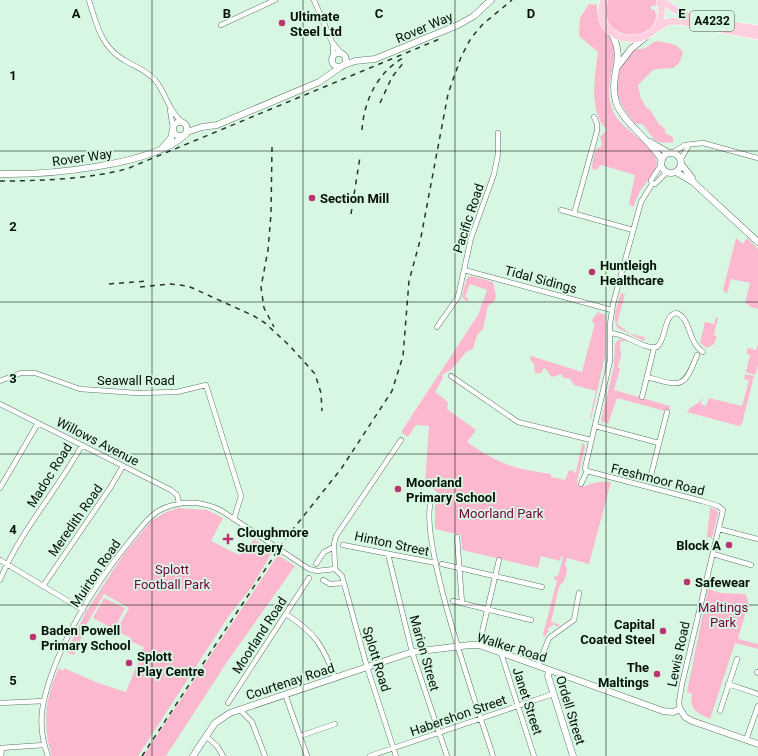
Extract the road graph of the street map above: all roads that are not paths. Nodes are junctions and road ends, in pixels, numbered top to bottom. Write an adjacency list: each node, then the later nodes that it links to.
1 (89, 0): 21 (street)
2 (259, 0): 8 (street)
3 (275, 0): 8 (street)
4 (314, 0): 14 (street)
5 (491, 0): 17 (street, Rover Way)
6 (604, 0): 10 (main road)
7 (661, 0): 11 (main road, A4232); 12 (main road, A4232)
8 (262, 5): 9 (street)
9 (220, 24)
10 (607, 26): 12 (main road, A4232); 19 (street)
11 (758, 29)
12 (653, 31): 13 (main road, A4232); 19 (street)
13 (758, 36)
14 (332, 42): 15 (street); 16 (street)
15 (342, 54): 16 (street); 17 (street); 18 (street)
16 (333, 59): 18 (street); 20 (street)
17 (360, 61): 18 (street, Rover Way)
18 (343, 65): 20 (street, Rover Way)
19 (618, 66): 28 (street)
20 (328, 76): 24 (street, Rover Way)
21 (170, 108): 23 (street); 25 (street)
22 (594, 117): 41 (street)
23 (183, 122): 24 (street, Rover Way); 25 (street); 26 (street)
24 (202, 127): 26 (street, Rover Way)
25 (173, 129): 26 (street); 30 (street)
26 (186, 133): 30 (street, Rover Way)
27 (498, 133): 44 (street, Pacific Road)
28 (650, 142): 31 (street); 34 (street)
29 (689, 145): 31 (street); 32 (street); 33 (street)
30 (163, 147): 37 (street, Rover Way)
31 (670, 153): 33 (street); 34 (street)
32 (758, 158)
33 (681, 161): 36 (street); 38 (street)
34 (662, 162): 35 (street); 39 (street)
35 (667, 172): 36 (street); 39 (street)
36 (676, 172): 38 (street)
37 (0, 174)
38 (693, 182): 43 (street)
39 (652, 184): 42 (street)
40 (561, 210): 41 (street)
41 (574, 214): 42 (street)
42 (633, 230): 45 (street)
43 (758, 242)
44 (464, 270): 45 (street, Tidal Sidings); 46 (street, Pacific Road)
45 (612, 310): 47 (street)
46 (437, 327)
47 (610, 333): 48 (street); 58 (street)
48 (654, 348): 49 (street); 52 (street)
49 (704, 352)
50 (696, 355): 52 (street)
51 (451, 376): 60 (street)
52 (647, 376): 54 (street)
53 (0, 381): 71 (street, Seawall Road)
54 (642, 394)
55 (0, 404): 57 (street, Willows Avenue)
56 (667, 412): 61 (street)
57 (38, 423): 62 (street, Willows Avenue); 67 (street)
58 (595, 426): 60 (street); 61 (street)
59 (401, 440): 76 (street)
60 (591, 440): 64 (street)
61 (658, 443): 65 (street)
62 (82, 445): 63 (street, Willows Avenue); 81 (street, Madoc Road)
63 (123, 466): 69 (street, Willows Avenue); 93 (street, Meredith Road)
64 (586, 471): 66 (street); 70 (street, Freshmoor Road)
65 (651, 475)
66 (581, 484)
67 (0, 488)
68 (433, 497): 83 (street)
69 (179, 504): 71 (street, Muirton Road); 98 (street, Muirton Road)
70 (723, 510): 72 (street, Lewis Road)
71 (234, 519): 87 (street, Muirton Road)
72 (719, 529): 74 (street); 78 (street, Lewis Road)
73 (457, 538): 86 (street)
74 (758, 539)
75 (343, 545): 77 (street, Hinton Street)
76 (334, 547): 82 (street); 87 (street)
77 (388, 554): 83 (street, Hinton Street); 104 (street, Marion Street)
78 (713, 554): 85 (street); 121 (street, Lewis Road)
79 (0, 560): 81 (street)
80 (500, 560): 88 (street)
81 (6, 564): 90 (street, Madoc Road); 93 (street)
82 (316, 564)
83 (436, 564): 102 (street)
84 (442, 564): 86 (street)
85 (751, 565)
86 (460, 568): 88 (street); 97 (street)
87 (335, 569): 92 (street, Splott Road)
88 (496, 576): 94 (street); 99 (street)
89 (309, 578): 100 (street, Moorland Road)
90 (0, 580)
91 (323, 580): 92 (street)
92 (344, 583): 108 (street, Splott Road)
93 (43, 586): 98 (street)
94 (542, 587)
95 (579, 593): 107 (street)
96 (453, 601): 97 (street)
97 (462, 603): 99 (street)
98 (83, 610): 115 (street, Muirton Road)
99 (488, 610): 101 (street); 103 (street)
100 (286, 614): 110 (street); 117 (street, Moorland Road)
101 (530, 620)
102 (458, 646): 103 (street, Walker Road); 104 (street, Walker Road); 123 (street)
103 (479, 646): 105 (street, Walker Road)
104 (412, 652): 108 (street, Walker Road); 126 (street, Marion Street)
105 (501, 653): 107 (street, Walker Road); 118 (street, Janet Street)
106 (737, 659): 111 (street)
107 (538, 666): 109 (street, Walker Road)
108 (366, 667): 110 (street, Courtenay Road); 133 (street, Splott Road)
109 (549, 670): 113 (street, Ordell Street); 121 (street, Walker Road)
110 (334, 678): 112 (street, Courtenay Road)
111 (728, 684): 114 (street); 122 (street)
112 (285, 694): 120 (street, Courtenay Road); 128 (street)
113 (553, 694): 118 (street, Habershon Street); 145 (street, Ordell Street)
114 (758, 694)
115 (44, 700): 116 (street); 131 (street, Muirton Road)
116 (0, 703)
117 (228, 703)
118 (518, 706): 123 (street, Habershon Street); 144 (street, Janet Street)
119 (758, 706): 124 (street)
120 (239, 709): 127 (street, Courtenay Road); 138 (street)
121 (680, 709): 129 (street)
122 (720, 711)
123 (481, 718): 126 (street, Habershon Street); 143 (street)
124 (756, 720): 129 (street)
125 (335, 724): 128 (street)
126 (439, 733): 133 (street, Habershon Street); 142 (street, Marion Street)
127 (206, 736): 136 (street); 137 (street)
128 (300, 736): 139 (street)
129 (746, 740): 130 (street)
130 (758, 744)
131 (44, 745): 132 (street); 135 (street, Muirton Road)
132 (1, 748): 134 (street)
133 (393, 748): 140 (street, Habershon Street); 141 (street, Splott Road)
134 (0, 756)
135 (48, 756)
136 (193, 756)
137 (223, 756)
138 (265, 756)
139 (307, 756)
140 (370, 756)
141 (396, 756)
142 (447, 756)
143 (493, 756)
144 (534, 756)
145 (573, 756)

